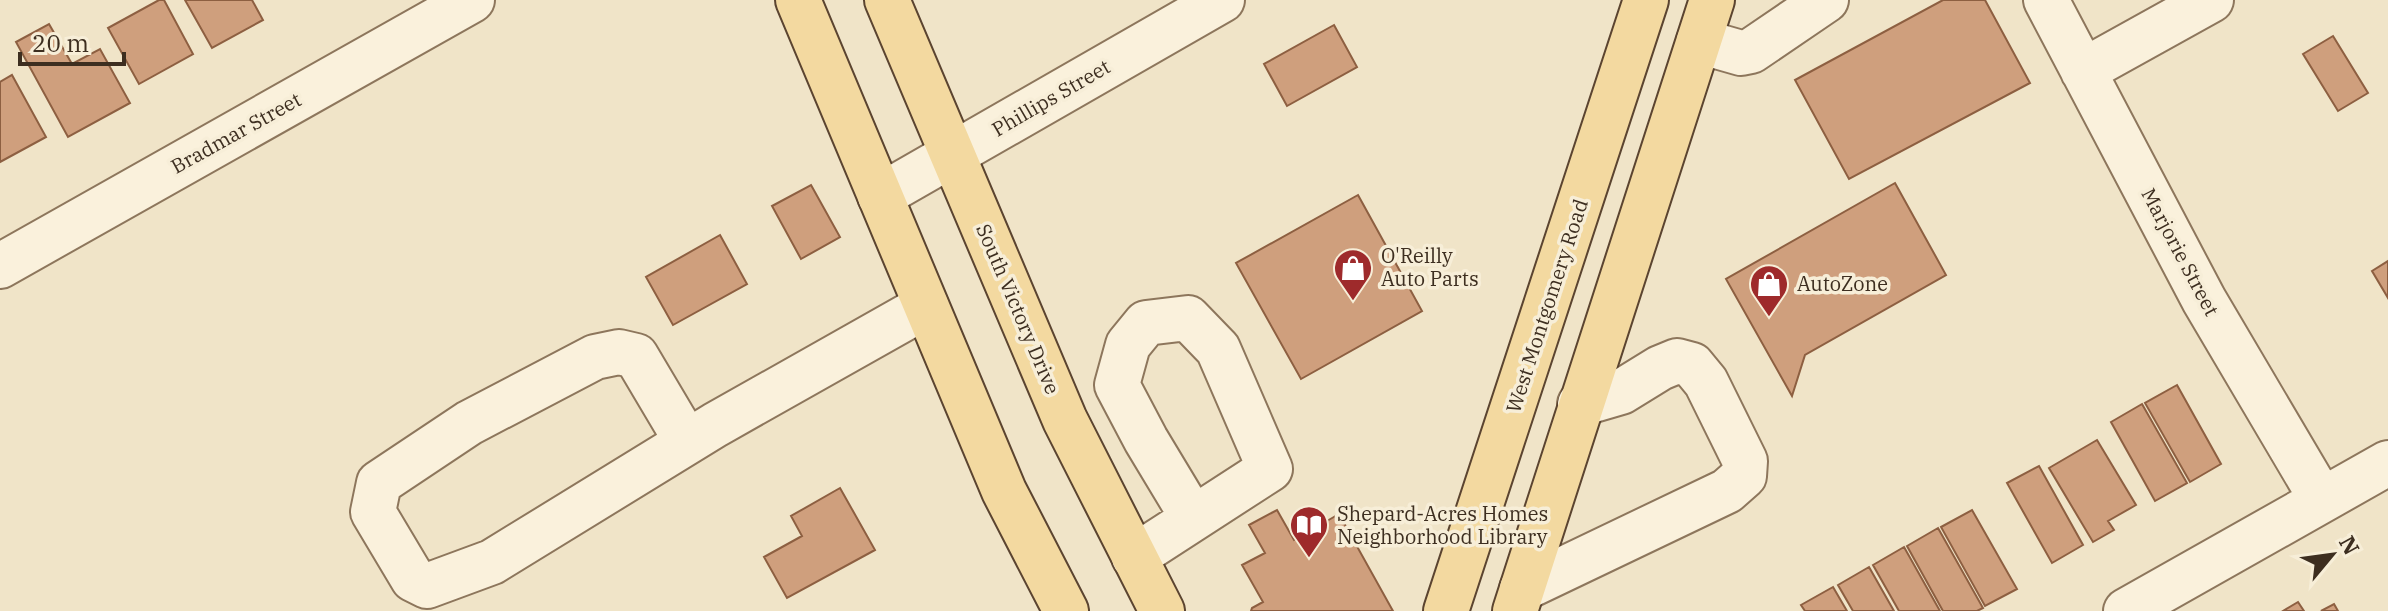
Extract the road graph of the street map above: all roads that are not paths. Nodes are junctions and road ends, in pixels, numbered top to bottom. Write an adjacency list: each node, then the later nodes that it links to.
1 (472, 0): 14 (street, Bradmar Street)
2 (798, 0): 13 (main road)
3 (887, 0): 12 (main road, South Victory Drive)
4 (1222, 0): 12 (street, Phillips Street)
5 (1646, 0): 16 (main road, West Montgomery Road)
6 (1712, 0): 10 (main road)
7 (1826, 0): 10 (street)
8 (2046, 0): 11 (street, Marjorie Street)
9 (2211, 0): 11 (street)
10 (1699, 41): 17 (main road)
11 (2083, 71): 20 (street, Marjorie Street)
12 (952, 154): 13 (street, Phillips Street); 22 (main road, South Victory Drive)
13 (880, 196): 15 (main road)
14 (0, 266)
15 (926, 306): 18 (street); 24 (main road)
16 (1523, 378): 17 (main road); 26 (main road, West Montgomery Road)
17 (1580, 404): 23 (main road); 23 (street)
18 (687, 442): 18 (street)
19 (2388, 463): 20 (street)
20 (2322, 500): 27 (street)
21 (1193, 518): 22 (street)
22 (1134, 557): 25 (main road, South Victory Drive)
23 (1519, 600)
24 (1066, 611)
25 (1162, 611)
26 (1446, 611)
27 (2126, 611)

